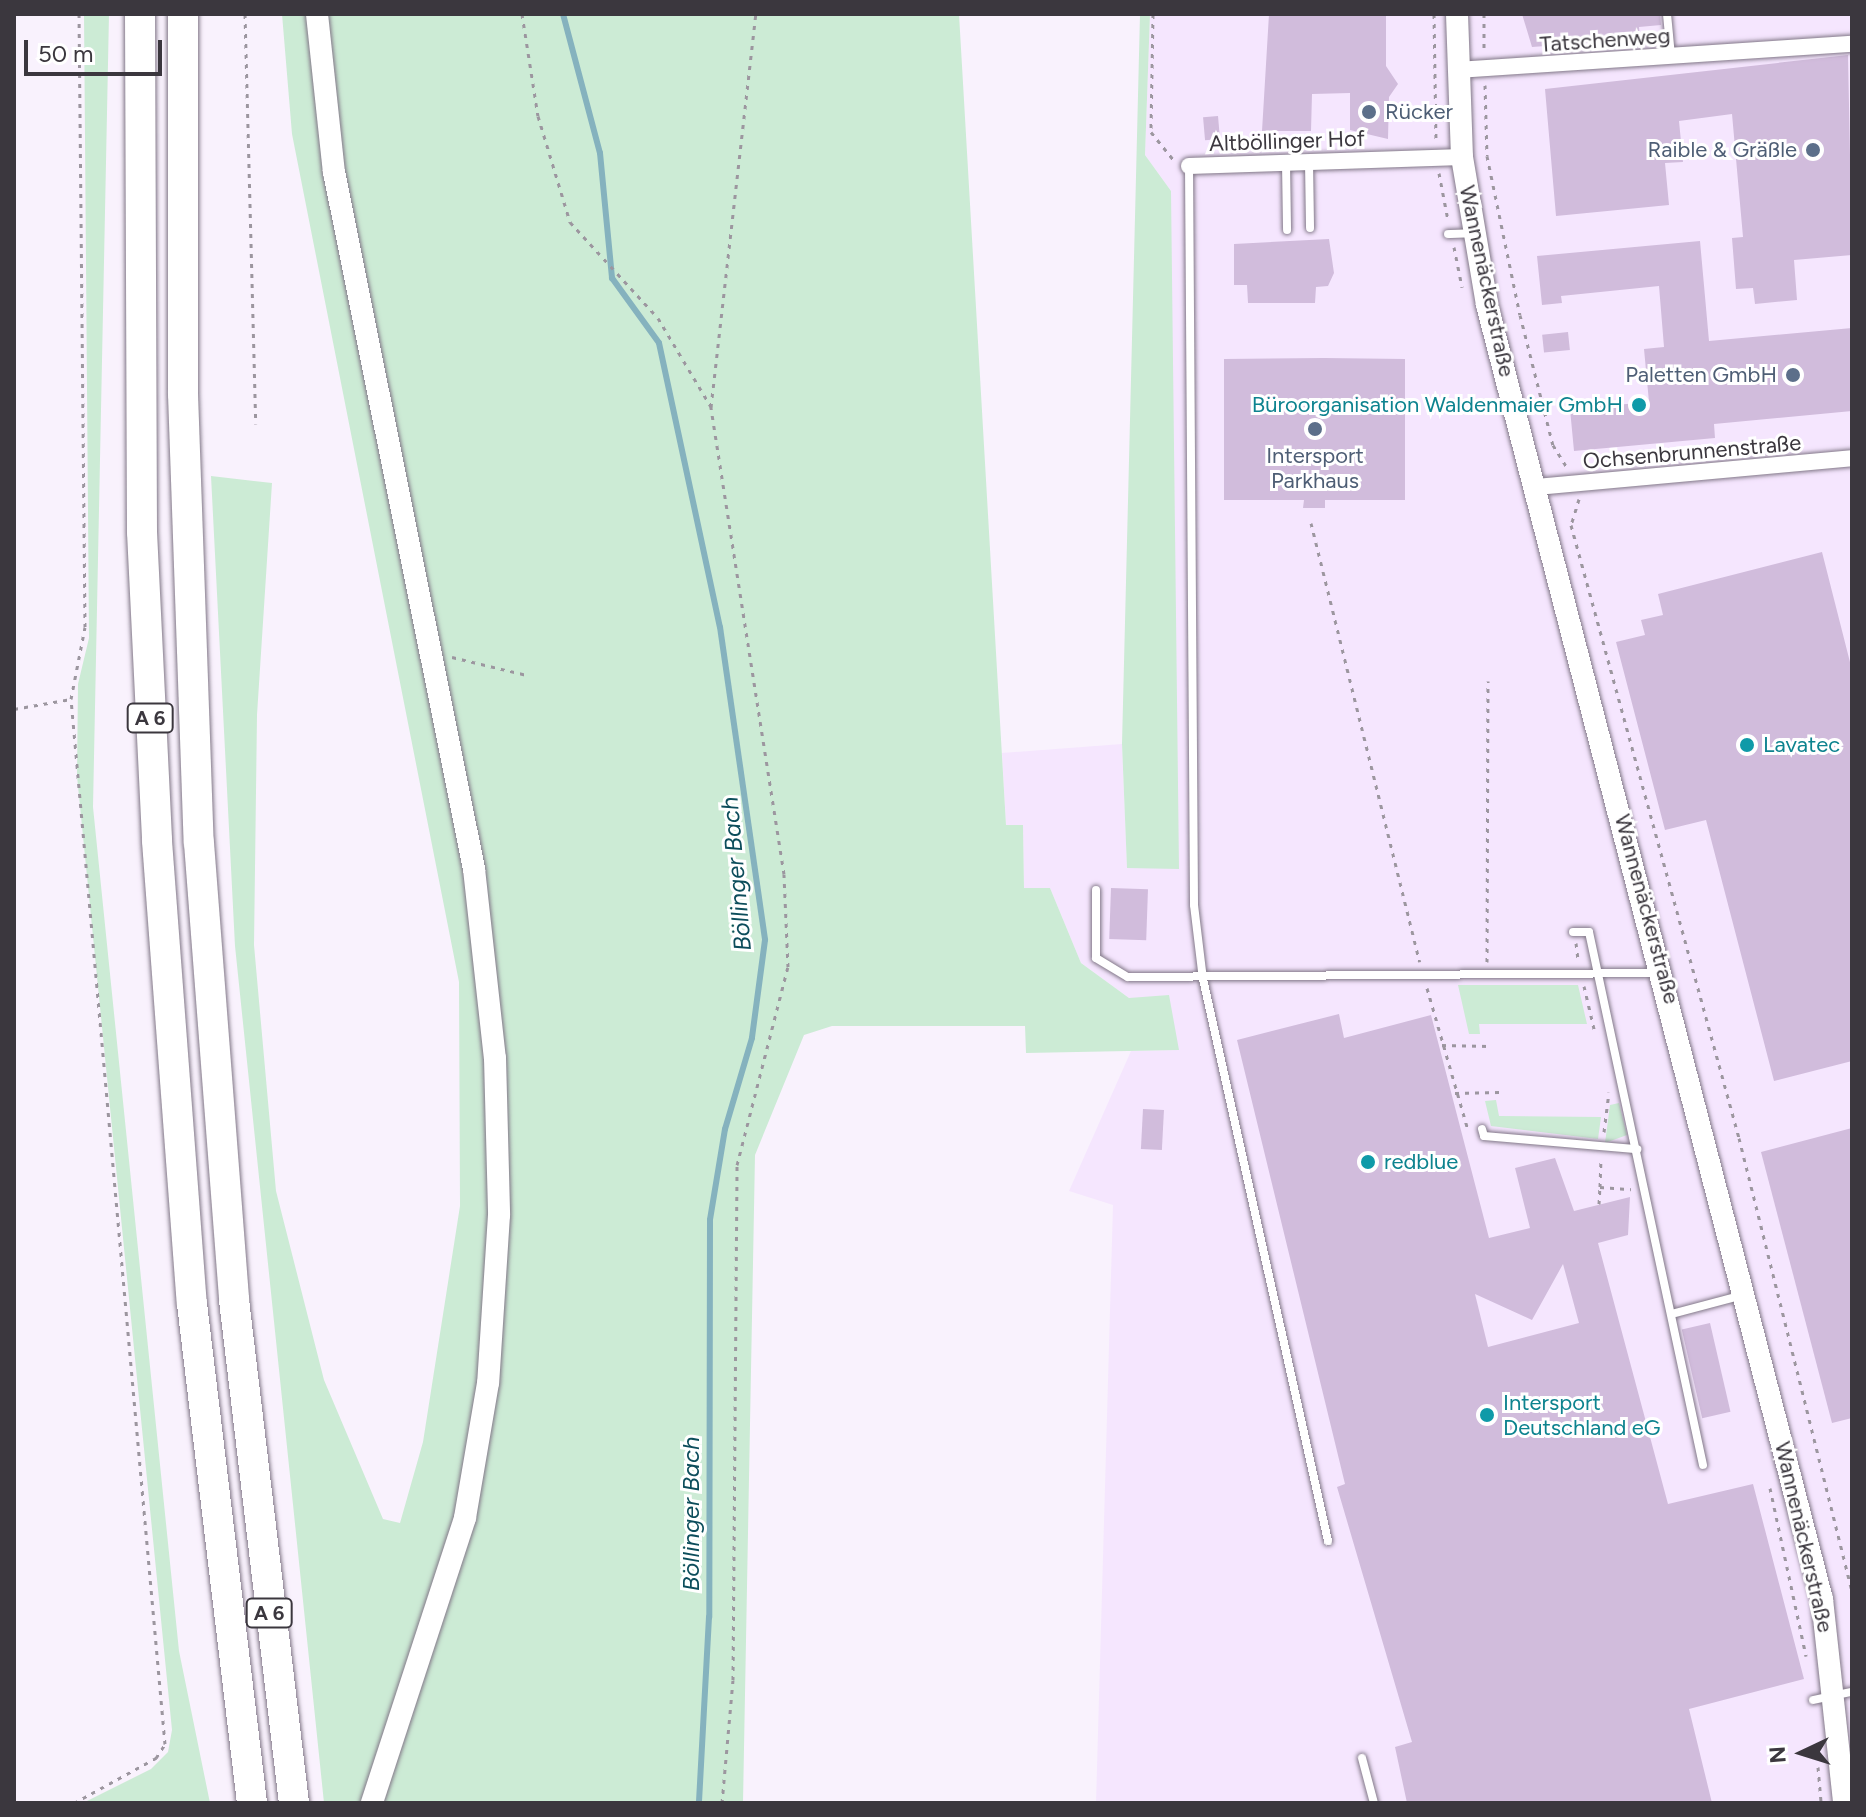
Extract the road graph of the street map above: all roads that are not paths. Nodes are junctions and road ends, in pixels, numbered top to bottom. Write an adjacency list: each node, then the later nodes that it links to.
1 (140, 14): 33 (highway, A 6)
2 (183, 14): 32 (highway, A 6)
3 (317, 14): 34 (street)
4 (1457, 14): 8 (street, Wannenäckerstraße)
5 (1667, 14): 7 (lane)
6 (1852, 44): 7 (street, Tatschenweg)
7 (1671, 57): 8 (street, Tatschenweg)
8 (1457, 70): 9 (street, Wannenäckerstraße)
9 (1462, 157): 10 (street, Altböllinger Hof); 15 (street, Wannenäckerstraße)
10 (1309, 162): 11 (street, Altböllinger Hof); 13 (lane)
11 (1286, 163): 12 (street, Altböllinger Hof); 14 (lane)
12 (1189, 166): 23 (lane)
13 (1310, 228)
14 (1287, 230)
15 (1475, 233): 16 (lane); 18 (street, Wannenäckerstraße)
16 (1448, 234)
17 (1852, 458): 18 (street, Ochsenbrunnenstraße)
18 (1536, 487): 22 (street, Wannenäckerstraße)
19 (1096, 890): 23 (lane)
20 (1573, 932): 21 (lane)
21 (1597, 973): 22 (lane); 23 (lane); 25 (lane)
22 (1664, 973): 26 (street, Wannenäckerstraße)
23 (1203, 979): 29 (lane)
24 (1482, 1129): 25 (lane)
25 (1637, 1149): 27 (lane)
26 (1745, 1295): 27 (lane); 30 (street, Wannenäckerstraße)
27 (1675, 1313): 28 (lane)
28 (1703, 1465)
29 (1328, 1541)
30 (1834, 1696): 36 (street, Wannenäckerstraße)
31 (1362, 1758): 35 (lane)
32 (293, 1798)
33 (252, 1801)
34 (372, 1803)
35 (1374, 1803)
36 (1844, 1803)

